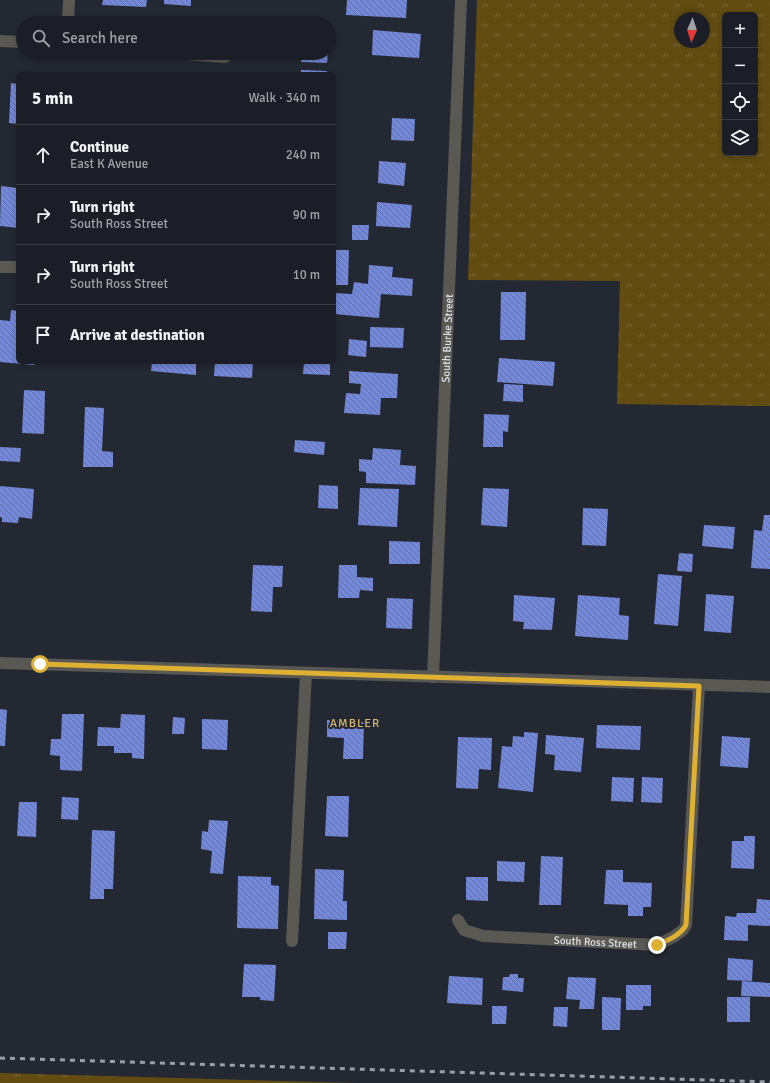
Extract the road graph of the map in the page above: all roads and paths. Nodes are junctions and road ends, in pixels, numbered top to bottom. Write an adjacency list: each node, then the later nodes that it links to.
1 (69, 0): 3 (street)
2 (461, 0): 10 (street, South Burke Street)
3 (68, 16)
4 (0, 41): 5 (street)
5 (16, 42)
6 (0, 267): 7 (street)
7 (16, 267)
8 (0, 663): 9 (street)
9 (306, 673): 10 (street); 14 (street)
10 (433, 677): 11 (street)
11 (699, 686): 12 (street); 13 (street, South Ross Street)
12 (770, 687)
13 (458, 920)
14 (292, 941)

